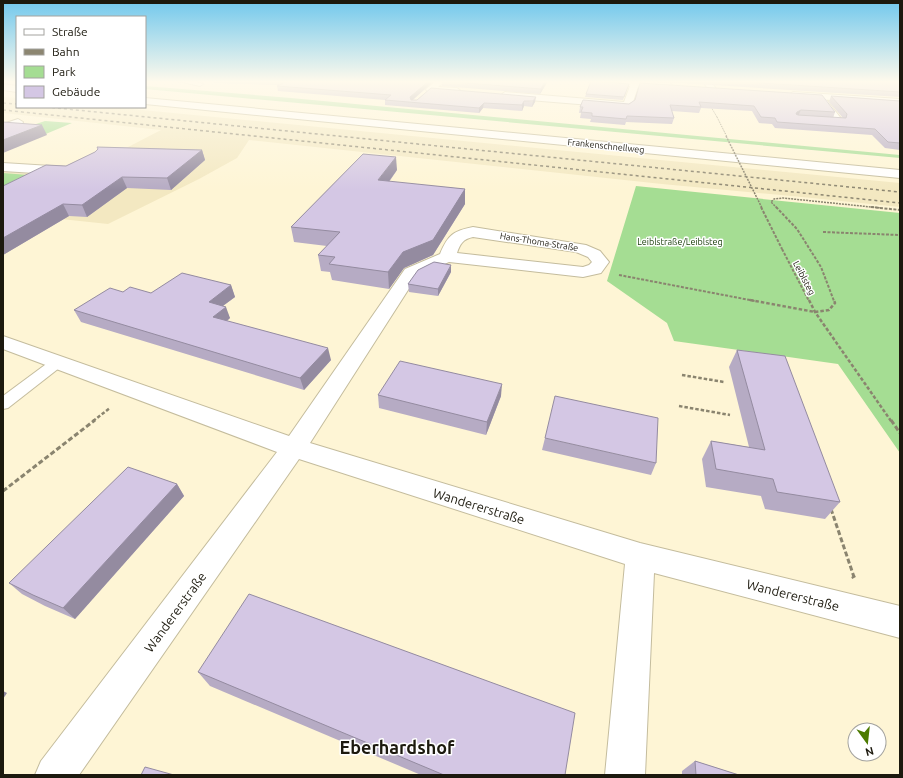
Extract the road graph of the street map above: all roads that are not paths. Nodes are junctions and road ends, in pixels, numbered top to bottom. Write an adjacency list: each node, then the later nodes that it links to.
1 (314, 117): 10 (main road, Frankenschnellweg)
2 (403, 117): 7 (main road, Frankenschnellweg)
3 (838, 117): 4 (lane)
4 (820, 120)
5 (18, 122): 6 (main road)
6 (3, 127)
7 (900, 164)
8 (3, 167): 9 (main road)
9 (76, 168)
10 (900, 174)
11 (447, 257): 11 (main road, Hans-Thoma-Straße); 15 (main road)
12 (3, 342): 13 (main road, Wandererstraße)
13 (58, 362): 14 (lane); 15 (main road, Wandererstraße)
14 (3, 404)
15 (294, 448): 16 (main road, Wandererstraße); 18 (main road, Wandererstraße)
16 (640, 556): 17 (main road, Wandererstraße); 19 (main road)
17 (900, 622)
18 (55, 775)
19 (625, 775)

